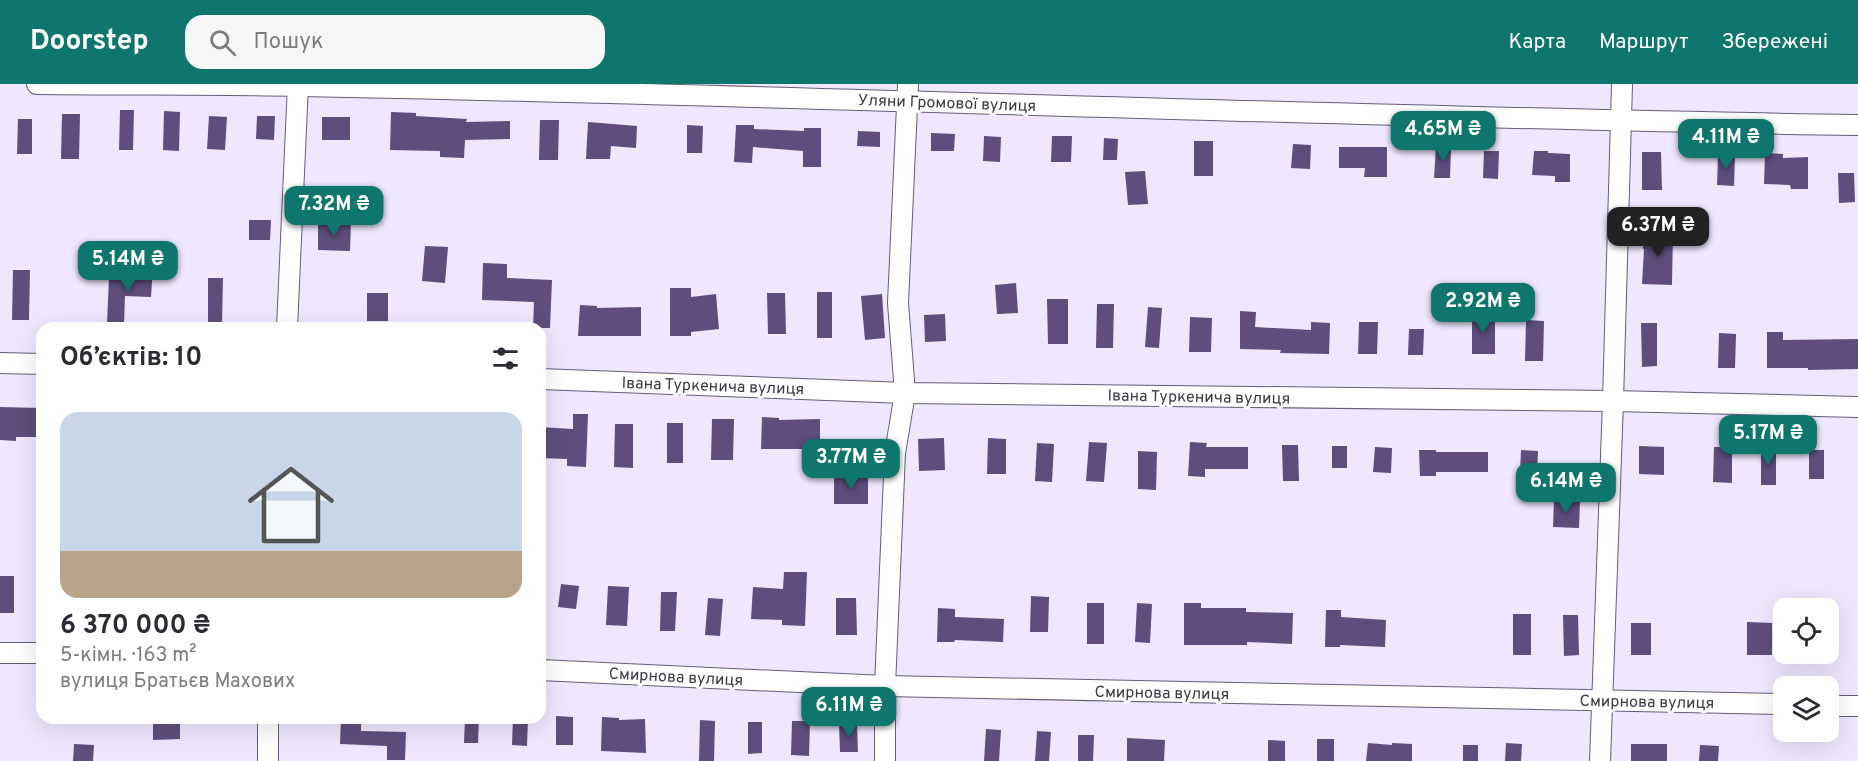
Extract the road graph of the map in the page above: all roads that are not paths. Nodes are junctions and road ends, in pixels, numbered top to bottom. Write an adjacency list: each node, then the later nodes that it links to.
1 (37, 84): 3 (street, Уляни Громової вулиця)
2 (1622, 84): 5 (street)
3 (298, 85): 4 (street, Уляни Громової вулиця); 7 (street)
4 (908, 92): 5 (street, Уляни Громової вулиця); 11 (street)
5 (1621, 121): 6 (street, Уляни Громової вулиця); 12 (street)
6 (1858, 125)
7 (287, 322)
8 (0, 363): 9 (street)
9 (36, 364)
10 (546, 379): 11 (street, Івана Туркенича вулиця)
11 (905, 393): 12 (street, Івана Туркенича вулиця); 17 (street)
12 (1613, 401): 13 (street, Івана Туркенича вулиця); 18 (street)
13 (1858, 407)
14 (0, 653): 15 (street)
15 (36, 653)
16 (546, 669): 17 (street, Смирнова вулиця)
17 (885, 686): 18 (street, Смирнова вулиця); 24 (street)
18 (1602, 700): 19 (street, Смирнова вулиця); 25 (street)
19 (1773, 705)
20 (1839, 706): 21 (street)
21 (1858, 706)
22 (268, 724): 23 (street)
23 (268, 761)
24 (885, 761)
25 (1600, 761)

